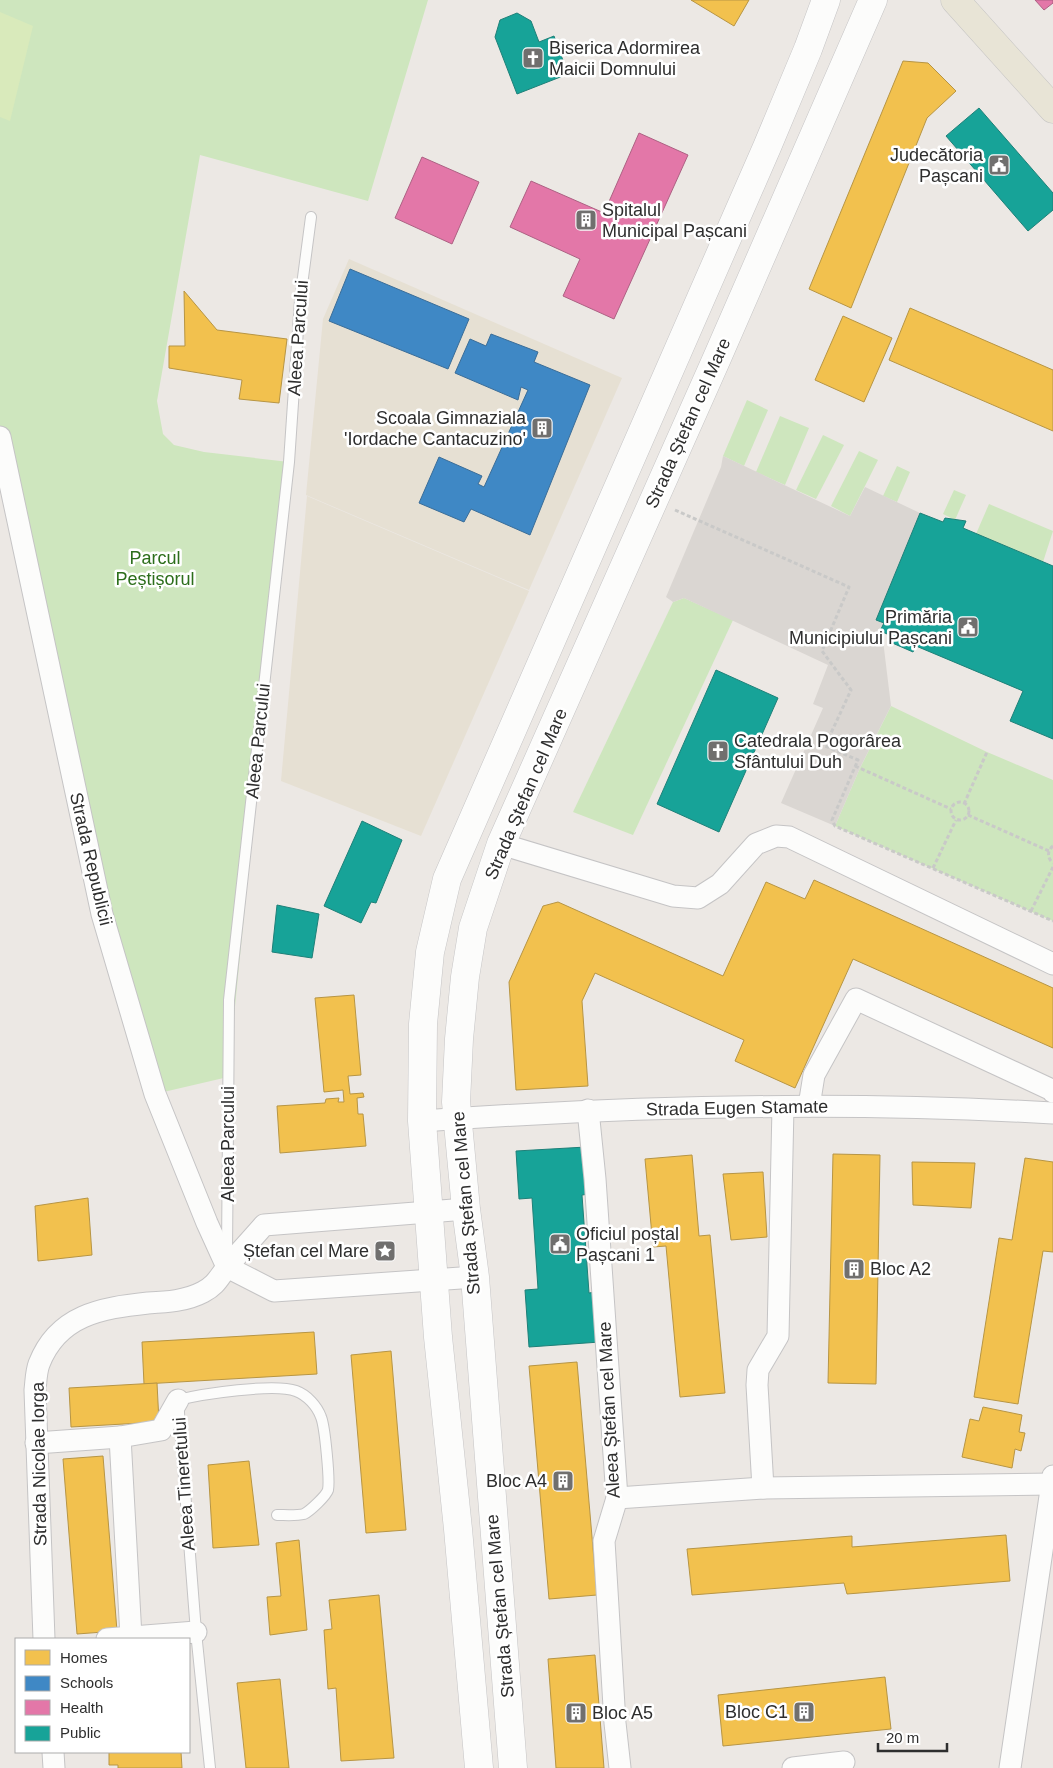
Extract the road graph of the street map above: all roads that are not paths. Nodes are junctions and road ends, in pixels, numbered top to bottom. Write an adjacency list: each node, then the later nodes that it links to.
1 (826, 0): 7 (main road, Strada Ștefan cel Mare)
2 (873, 0): 8 (main road, Strada Ștefan cel Mare)
3 (954, 0): 4 (main road)
4 (1053, 109)
5 (311, 217): 20 (lane, Aleea Parcului)
6 (0, 437): 20 (street, Strada Republicii)
7 (556, 631): 8 (main road); 17 (main road, Strada Ștefan cel Mare)
8 (590, 645): 9 (main road, Strada Ștefan cel Mare)
9 (501, 844): 10 (street); 16 (main road, Strada Ștefan cel Mare)
10 (1053, 964)
11 (1053, 1092): 12 (street)
12 (809, 1106): 13 (street, Strada Eugen Stamate); 15 (street, Strada Eugen Stamate)
13 (783, 1108): 14 (street, Strada Eugen Stamate); 27 (street)
14 (588, 1110): 16 (street, Strada Eugen Stamate); 28 (street, Aleea Ștefan cel Mare)
15 (1053, 1113)
16 (458, 1118): 17 (street, Strada Eugen Stamate); 18 (main road, Strada Ștefan cel Mare)
17 (422, 1121): 19 (main road, Strada Ștefan cel Mare)
18 (466, 1209): 19 (street, Strada Nicolae Iorga); 21 (main road, Strada Ștefan cel Mare)
19 (430, 1213): 20 (street, Strada Nicolae Iorga); 22 (main road, Strada Ștefan cel Mare)
20 (227, 1267): 22 (street); 25 (street, Strada Nicolae Iorga)
21 (475, 1276): 22 (street); 39 (main road, Strada Ștefan cel Mare)
22 (435, 1280): 38 (main road, Strada Ștefan cel Mare)
23 (178, 1400): 24 (street); 29 (lane, Aleea Tineretului); 30 (lane, Aleea Tineretului)
24 (120, 1437): 25 (street); 31 (street)
25 (36, 1443): 32 (street, Strada Nicolae Iorga)
26 (1052, 1481): 27 (street); 42 (street)
27 (764, 1488): 28 (street)
28 (617, 1498): 40 (street, Aleea Ștefan cel Mare)
29 (277, 1515)
30 (196, 1632): 31 (street); 37 (lane, Aleea Tineretului)
31 (131, 1637): 33 (street)
32 (44, 1638)
33 (119, 1638)
34 (53, 1753): 36 (street)
35 (844, 1762): 41 (street)
36 (54, 1768)
37 (210, 1768)
38 (479, 1768)
39 (513, 1768)
40 (620, 1768)
41 (793, 1768)
42 (1010, 1768)

